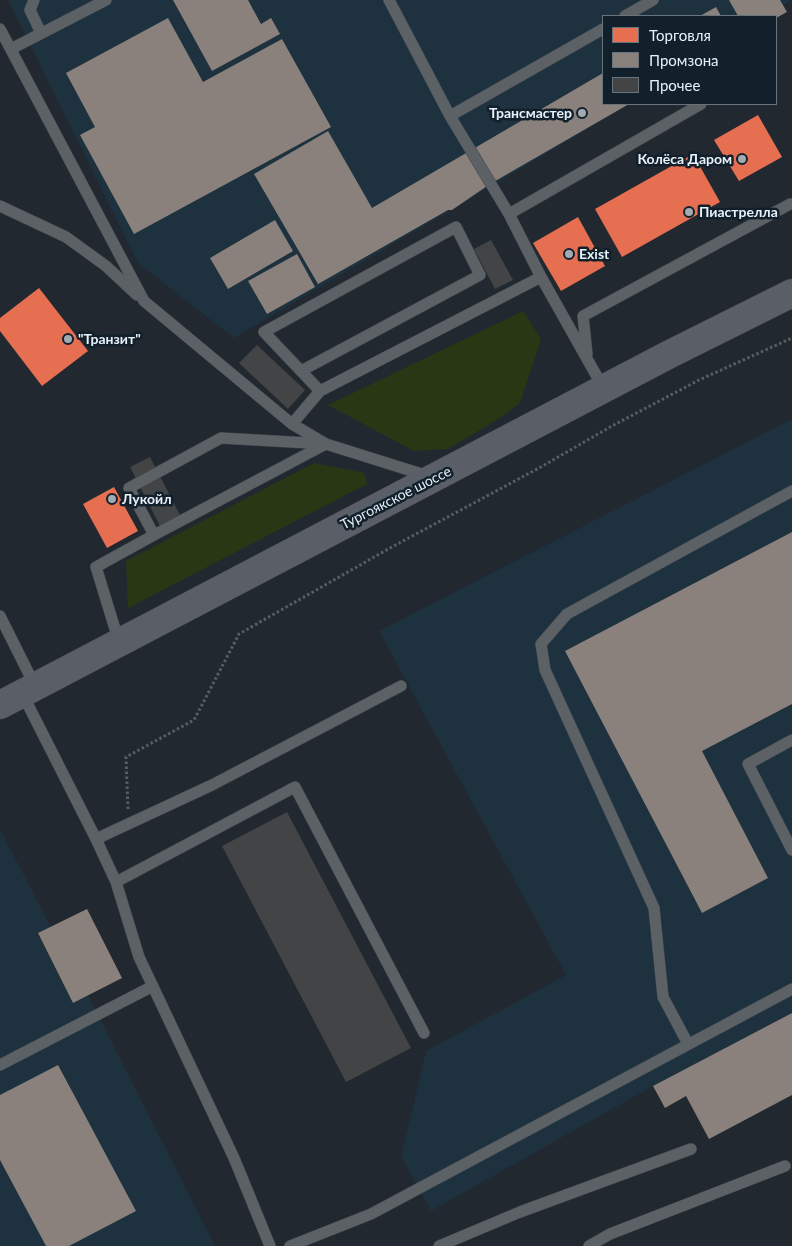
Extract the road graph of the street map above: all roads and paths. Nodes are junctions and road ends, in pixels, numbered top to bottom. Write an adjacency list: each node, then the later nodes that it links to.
1 (34, 0): 8 (lane)
2 (106, 0): 8 (lane)
3 (389, 0): 11 (lane)
4 (654, 0): 5 (lane)
5 (627, 15)
6 (0, 29): 9 (lane)
7 (602, 30): 11 (lane)
8 (41, 33): 9 (lane)
9 (11, 49): 17 (lane)
10 (699, 105): 14 (lane)
11 (450, 116): 14 (lane)
12 (790, 204): 19 (lane)
13 (0, 206): 17 (lane)
14 (509, 214): 15 (lane)
15 (541, 277): 19 (lane); 22 (lane)
16 (792, 293): 21 (main road, Тургоякское шоссе)
17 (144, 301): 23 (lane)
18 (792, 338): 33 (path)
19 (588, 361): 21 (lane)
20 (301, 371): 20 (lane); 22 (lane)
21 (604, 389): 25 (main road, Тургоякское шоссе)
22 (320, 391): 23 (lane)
23 (292, 424): 24 (lane)
24 (326, 444): 25 (lane); 27 (lane); 27 (lane)
25 (434, 478): 29 (main road, Тургоякское шоссе)
26 (792, 491): 40 (lane)
27 (154, 536): 29 (lane)
28 (0, 616): 31 (lane)
29 (119, 642): 31 (main road, Тургоякское шоссе)
30 (400, 686): 33 (lane)
31 (19, 695): 34 (lane)
32 (792, 740): 35 (lane)
33 (128, 824): 34 (lane)
34 (96, 839): 36 (lane)
35 (792, 850)
36 (116, 882): 37 (lane); 39 (lane)
37 (153, 986): 41 (lane); 44 (lane)
38 (792, 989): 40 (lane)
39 (424, 1033)
40 (688, 1044): 45 (lane)
41 (0, 1065)
42 (690, 1148): 46 (lane)
43 (784, 1166): 47 (lane)
44 (270, 1246)
45 (290, 1246)
46 (439, 1246)
47 (589, 1246)

